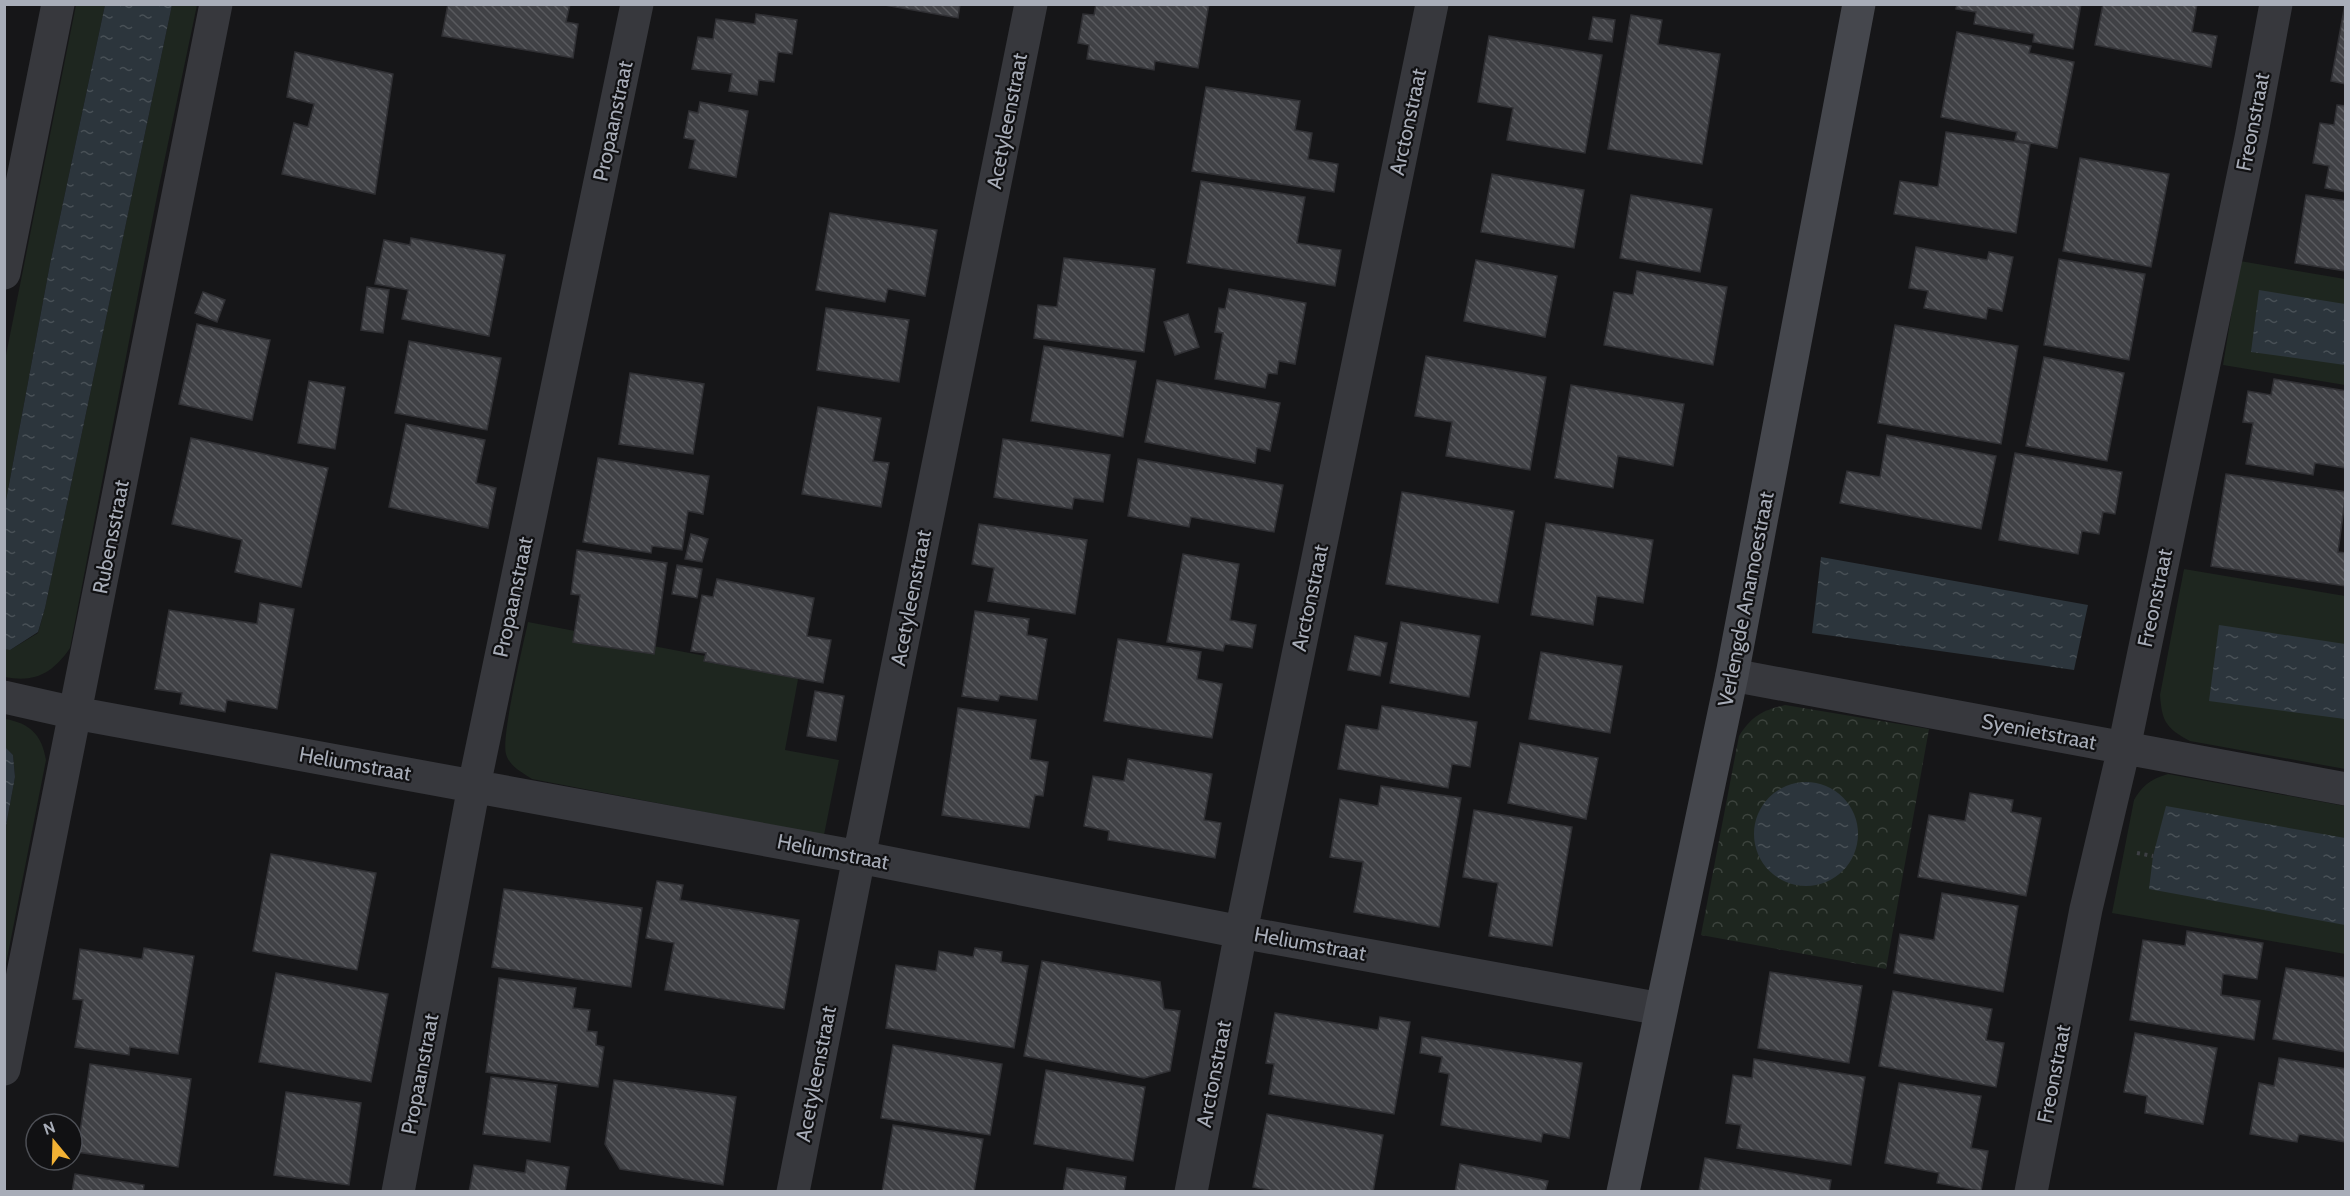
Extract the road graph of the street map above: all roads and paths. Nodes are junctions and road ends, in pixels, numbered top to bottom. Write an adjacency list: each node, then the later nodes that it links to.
1 (58, 4): 8 (street)
2 (216, 4): 11 (street, Rubensstraat)
3 (637, 4): 13 (street, Propaanstraat)
4 (1030, 4): 15 (street, Acetyleenstraat)
5 (1432, 4): 16 (street, Arctonstraat)
6 (2276, 4): 12 (street, Freonstraat)
7 (1855, 5): 9 (street, Verlengde Anamoestraat)
8 (4, 273)
9 (1732, 675): 12 (street, Syenietstraat); 17 (street, Verlengde Anamoestraat)
10 (4, 697): 11 (street, Heliumstraat)
11 (75, 713): 13 (street, Heliumstraat); 18 (street, Rubensstraat)
12 (2124, 748): 14 (street, Syenietstraat); 23 (street, Freonstraat)
13 (474, 786): 15 (street, Heliumstraat); 19 (street, Propaanstraat)
14 (2346, 789)
15 (859, 857): 16 (street, Heliumstraat); 20 (street, Acetyleenstraat)
16 (1241, 932): 17 (street, Heliumstraat); 21 (street, Arctonstraat)
17 (1661, 1009): 22 (street, Verlengde Anamoestraat)
18 (4, 1069)
19 (398, 1191)
20 (794, 1191)
21 (1191, 1191)
22 (1623, 1191)
23 (2031, 1191)

